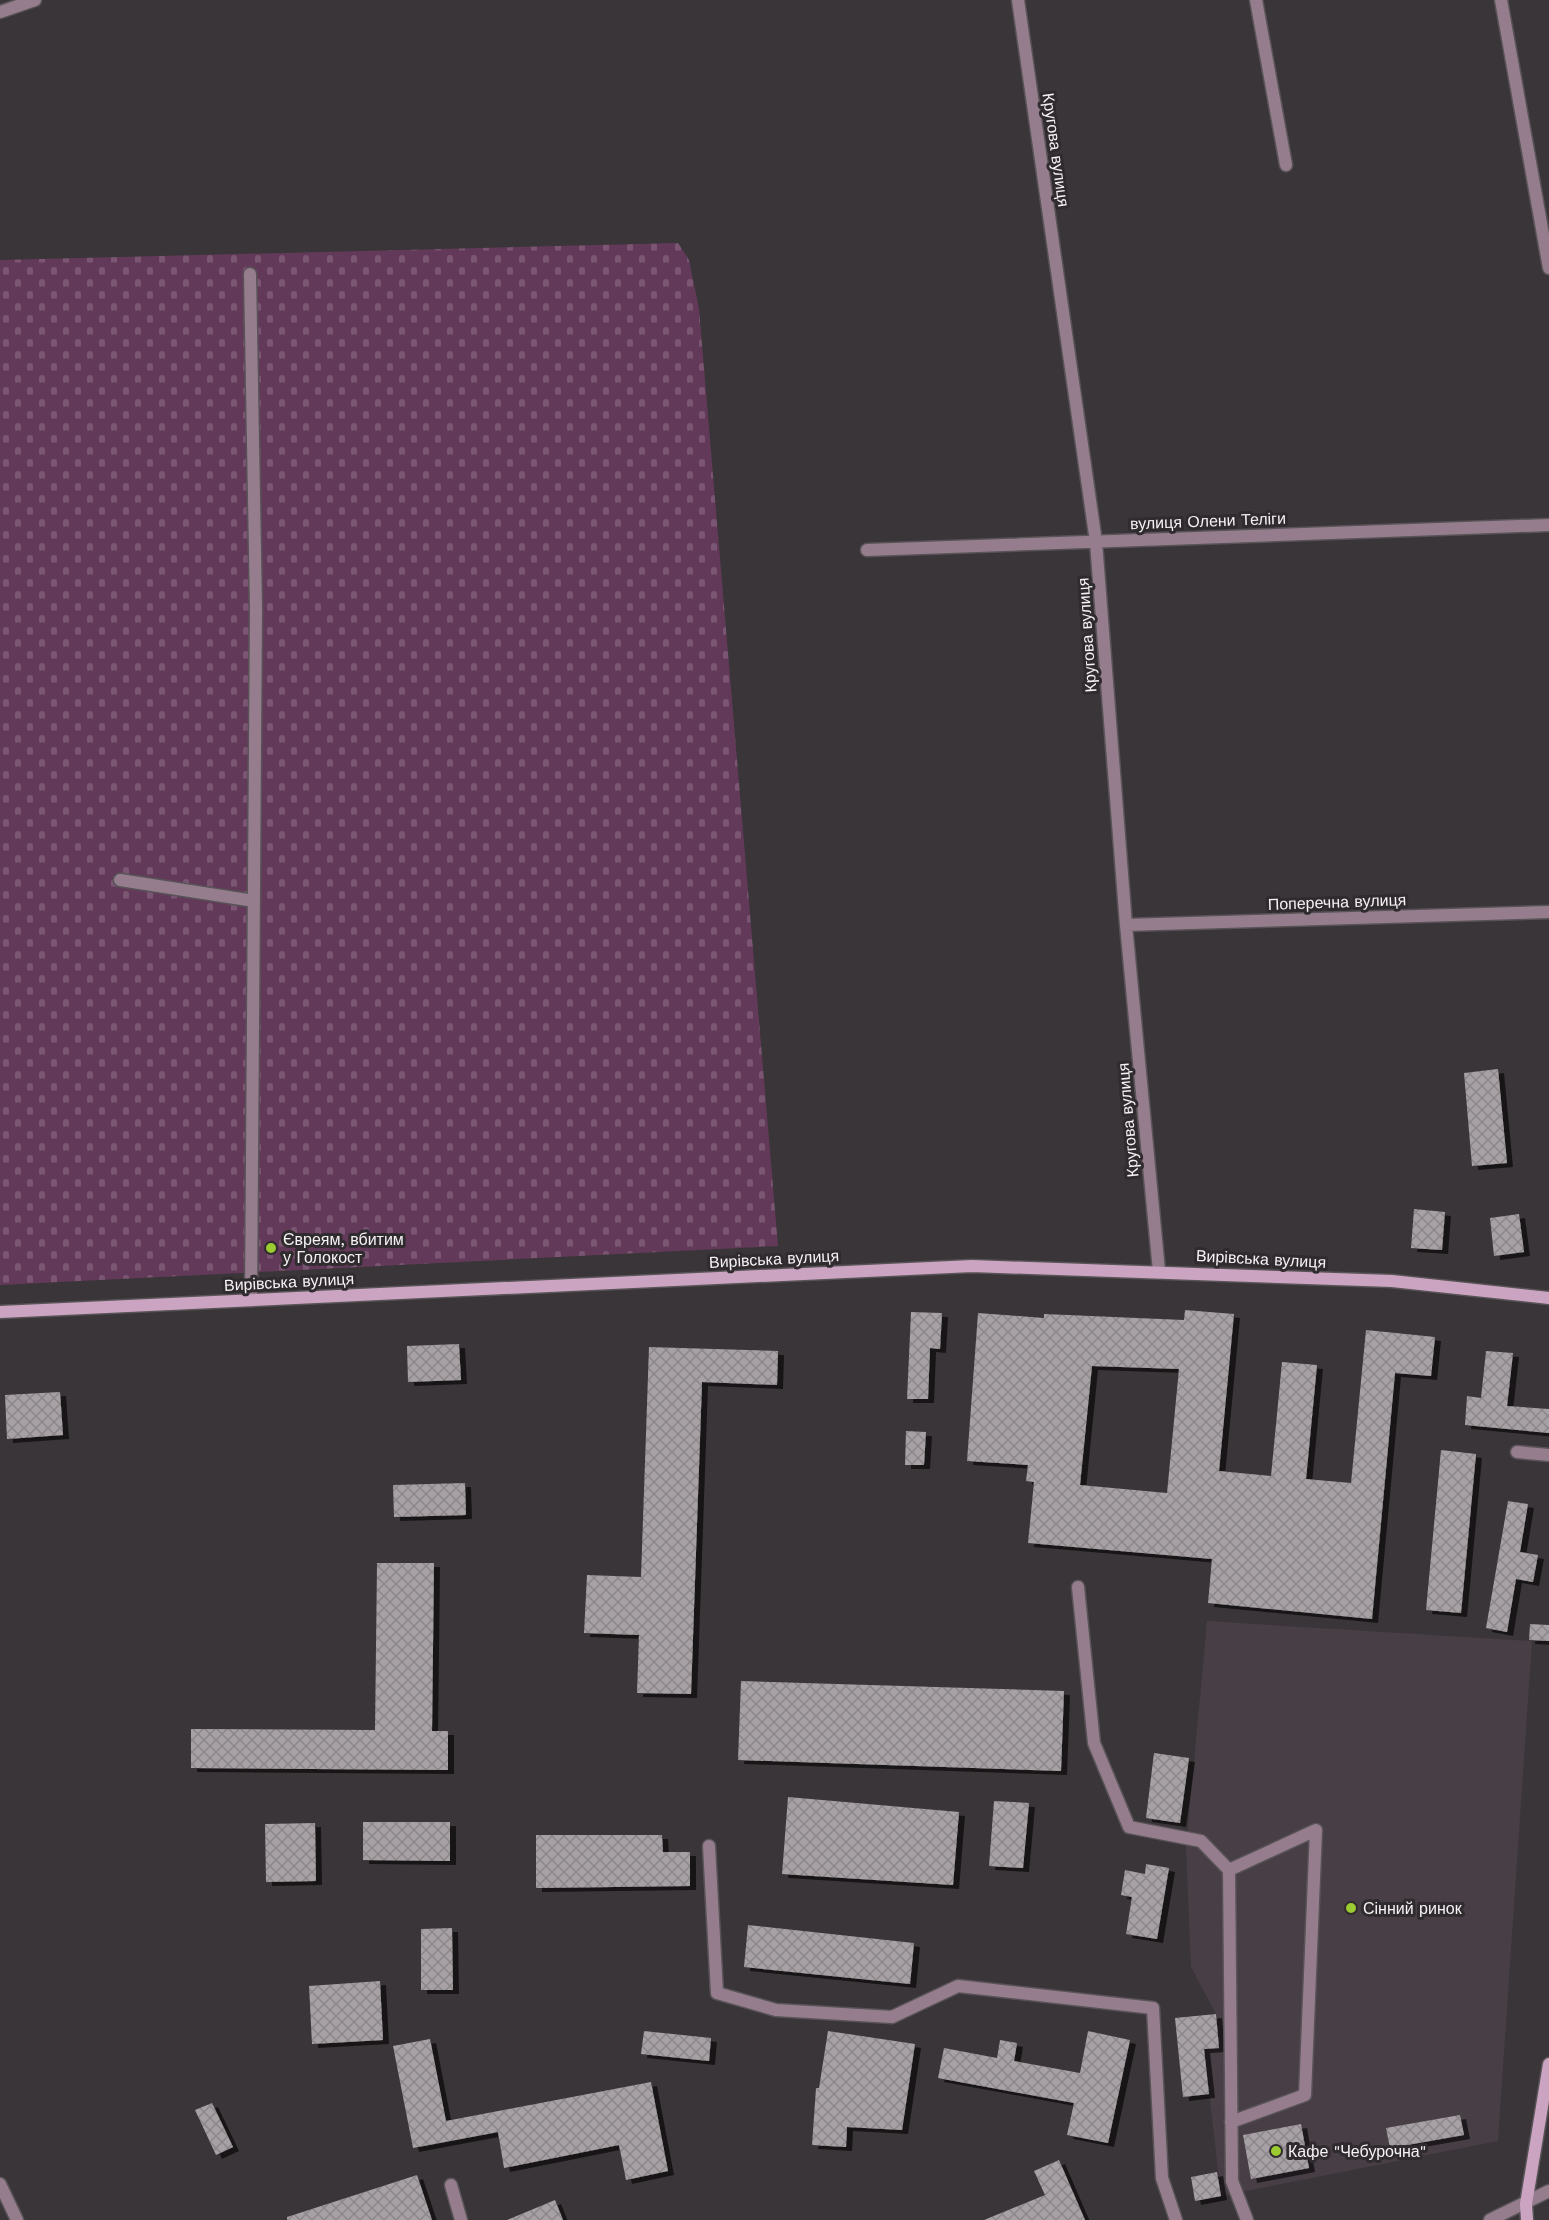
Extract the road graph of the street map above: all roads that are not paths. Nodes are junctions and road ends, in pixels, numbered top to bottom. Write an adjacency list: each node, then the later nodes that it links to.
1 (34, 0): 5 (street)
2 (1018, 0): 10 (street, Кругова вулиця)
3 (1256, 0): 6 (street)
4 (1501, 0): 7 (street)
5 (0, 12)
6 (1286, 165)
7 (1549, 268)
8 (250, 274): 13 (street)
9 (1549, 525): 10 (street, вулиця Олени Теліги)
10 (1096, 542): 11 (street, вулиця Олени Теліги); 15 (street, Кругова вулиця)
11 (867, 550)
12 (120, 880): 13 (street)
13 (254, 901): 18 (street)
14 (1549, 912): 15 (street, Поперечна вулиця)
15 (1126, 925): 16 (street, Кругова вулиця)
16 (1159, 1271): 17 (main road, Вирівська вулиця); 18 (main road, Вирівська вулиця)
17 (1549, 1298)
18 (251, 1300): 19 (main road, Вирівська вулиця)
19 (0, 1312)
20 (1517, 1452): 21 (street)
21 (1549, 1455)
22 (1078, 1587): 24 (street)
23 (709, 1846): 33 (street)
24 (1229, 1870): 26 (street); 26 (street)
25 (1549, 2064): 30 (main road)
26 (1231, 2122): 34 (street)
27 (0, 2184): 31 (street)
28 (451, 2185): 32 (street)
29 (1549, 2191): 30 (street)
30 (1526, 2204): 35 (street); 36 (main road)
31 (17, 2220)
32 (461, 2220)
33 (1176, 2220)
34 (1247, 2220)
35 (1490, 2220)
36 (1527, 2220)

